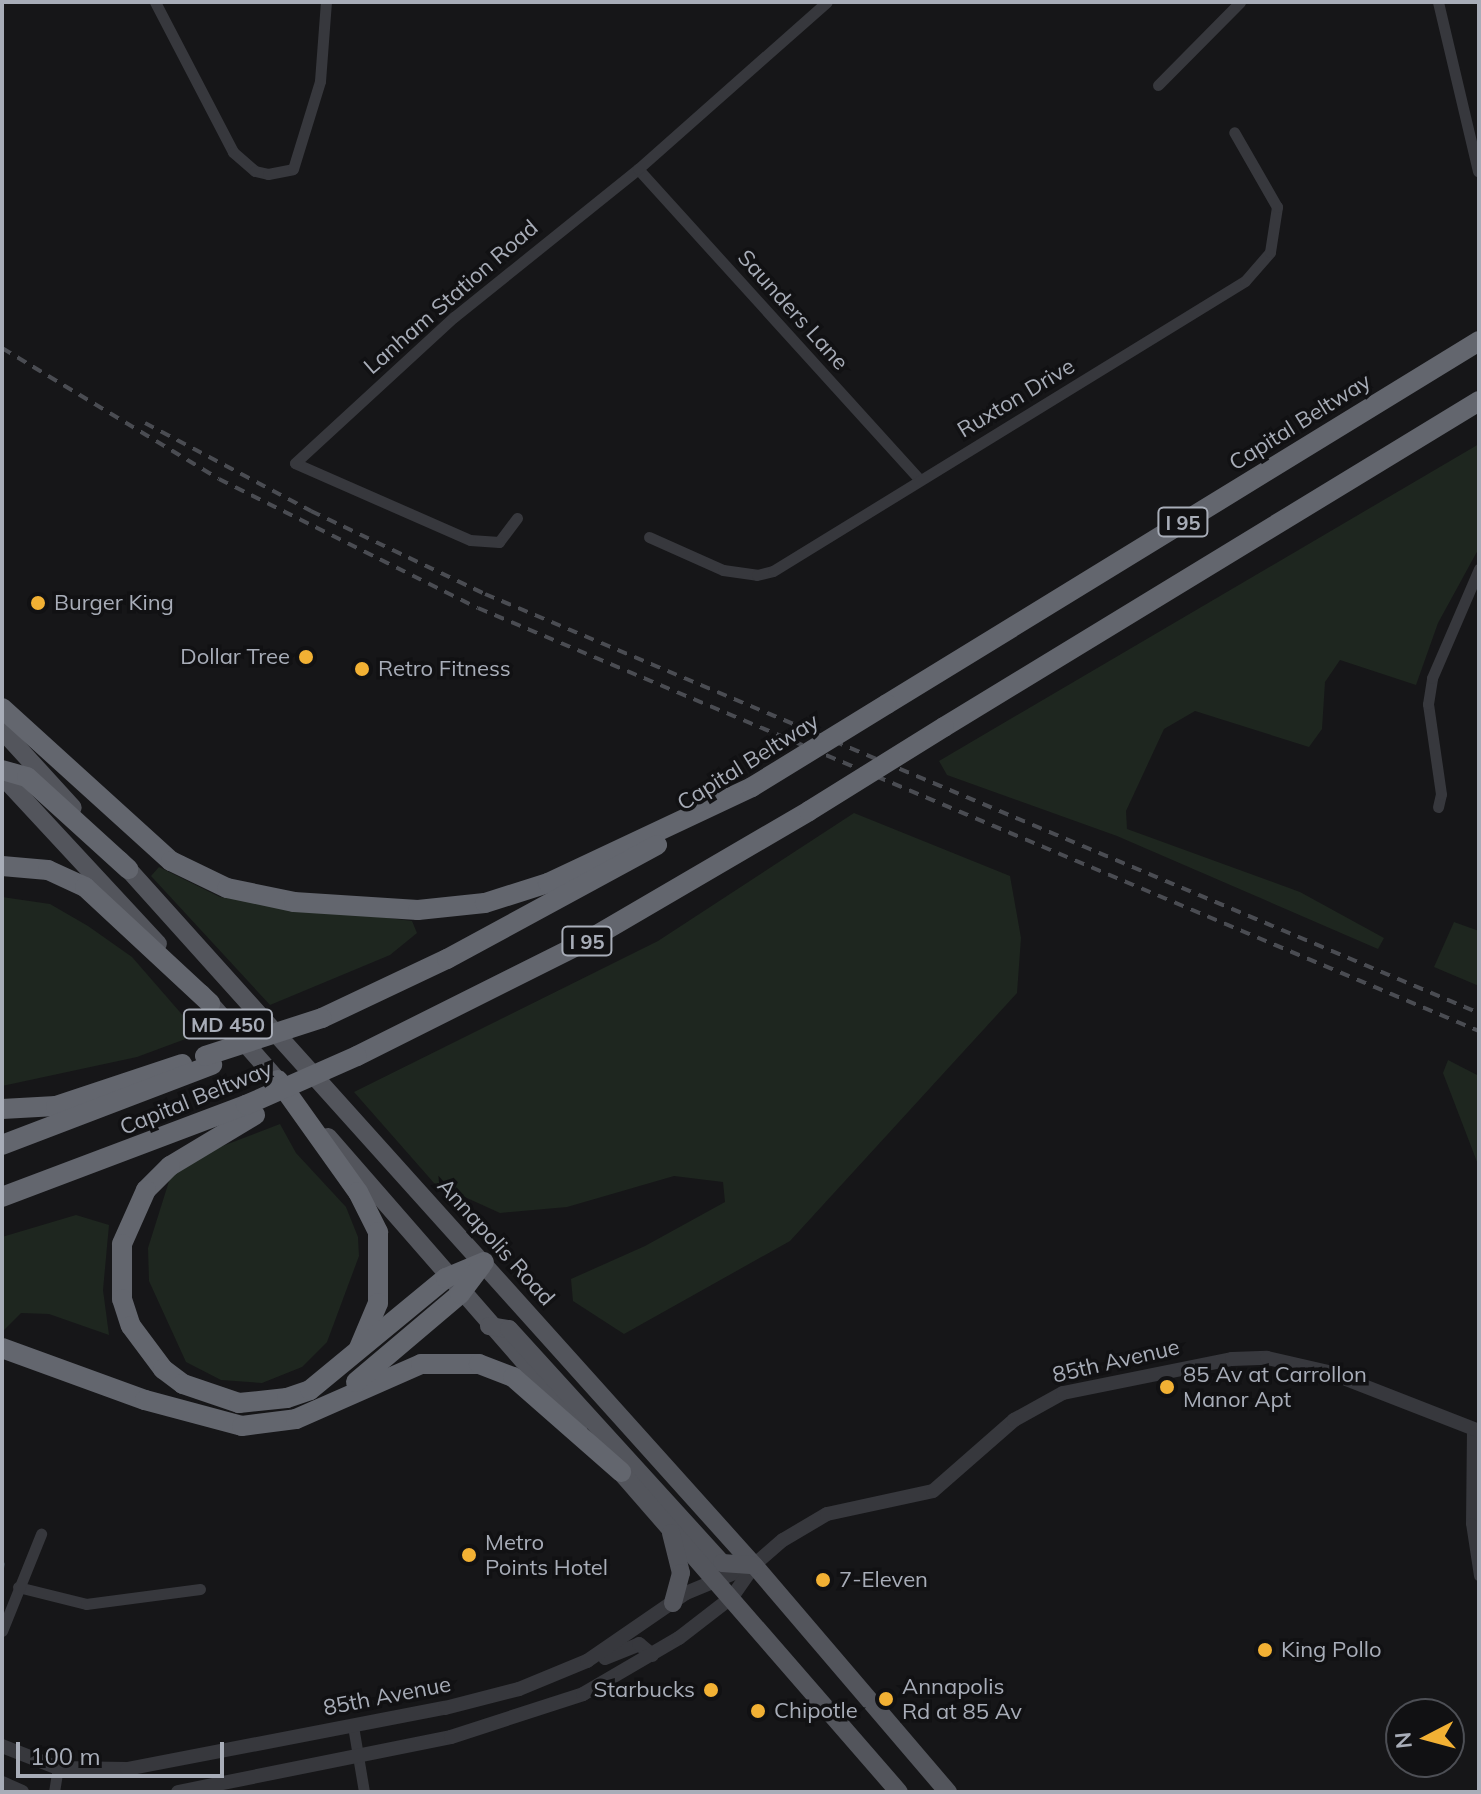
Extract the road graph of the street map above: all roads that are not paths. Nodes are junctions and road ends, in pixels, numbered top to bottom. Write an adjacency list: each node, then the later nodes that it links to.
1 (155, 2): 2 (street)
2 (326, 2)
3 (827, 2): 8 (street, Lanham Station Road)
4 (1240, 2): 6 (street)
5 (1438, 2): 9 (street)
6 (1158, 85)
7 (1234, 132): 12 (street, Ruxton Drive)
8 (638, 169): 12 (street, Saunders Lane); 13 (street, Lanham Station Road)
9 (1478, 171)
10 (1479, 341): 20 (highway, Capital Beltway / I 95, bridge)
11 (1477, 402): 28 (highway, Capital Beltway / I 95, bridge)
12 (919, 479): 14 (street, Ruxton Drive)
13 (517, 518)
14 (649, 537)
15 (1479, 569): 21 (street)
16 (2, 708): 20 (highway)
17 (2, 730): 23 (main road, Annapolis Road / MD 450)
18 (2, 770): 23 (highway)
19 (2, 776): 24 (main road, MD 450)
20 (752, 787): 25 (highway, Capital Beltway / I 95, bridge)
21 (1438, 807)
22 (2, 866): 24 (highway)
23 (128, 869): 31 (main road, Annapolis Road / MD 450)
24 (210, 1003): 26 (main road, MD 450)
25 (208, 1061): 27 (highway); 29 (highway, Capital Beltway / I 95)
26 (278, 1080): 32 (main road, MD 450); 35 (highway)
27 (2, 1109)
28 (250, 1110): 30 (highway, Capital Beltway / I 95); 35 (highway)
29 (2, 1145)
30 (2, 1197)
31 (484, 1262): 32 (highway); 41 (main road, Annapolis Road / MD 450)
32 (453, 1286): 33 (main road, MD 450); 35 (highway); 36 (highway)
33 (489, 1326): 38 (main road, MD 450); 41 (main road)
34 (2, 1348): 36 (highway)
35 (356, 1354)
36 (340, 1397): 38 (highway)
37 (1476, 1430): 41 (street, 85th Avenue); 42 (street)
38 (621, 1472): 39 (main road, MD 450)
39 (667, 1523): 43 (main road, MD 450); 47 (main road)
40 (41, 1534): 44 (street)
41 (754, 1565): 43 (street, 85th Avenue); 46 (street, 85th Avenue); 61 (main road, Annapolis Road / MD 450)
42 (1479, 1575)
43 (716, 1577): 46 (main road, MD 450); 47 (street, 85th Avenue)
44 (18, 1587): 45 (street); 48 (street)
45 (200, 1589)
46 (732, 1597): 49 (street, 85th Avenue); 60 (main road, MD 450)
47 (673, 1603): 50 (street, 85th Avenue)
48 (2, 1631)
49 (652, 1655): 50 (street); 53 (street, 85th Avenue)
50 (578, 1665): 51 (street, 85th Avenue)
51 (353, 1726): 53 (street); 54 (street, 85th Avenue)
52 (2, 1746): 54 (street, 85th Avenue)
53 (359, 1757): 58 (street, 85th Avenue); 59 (street)
54 (58, 1768): 57 (street)
55 (2, 1783): 56 (street)
56 (22, 1792)
57 (54, 1792)
58 (178, 1792)
59 (364, 1792)
60 (899, 1792)
61 (948, 1792)

